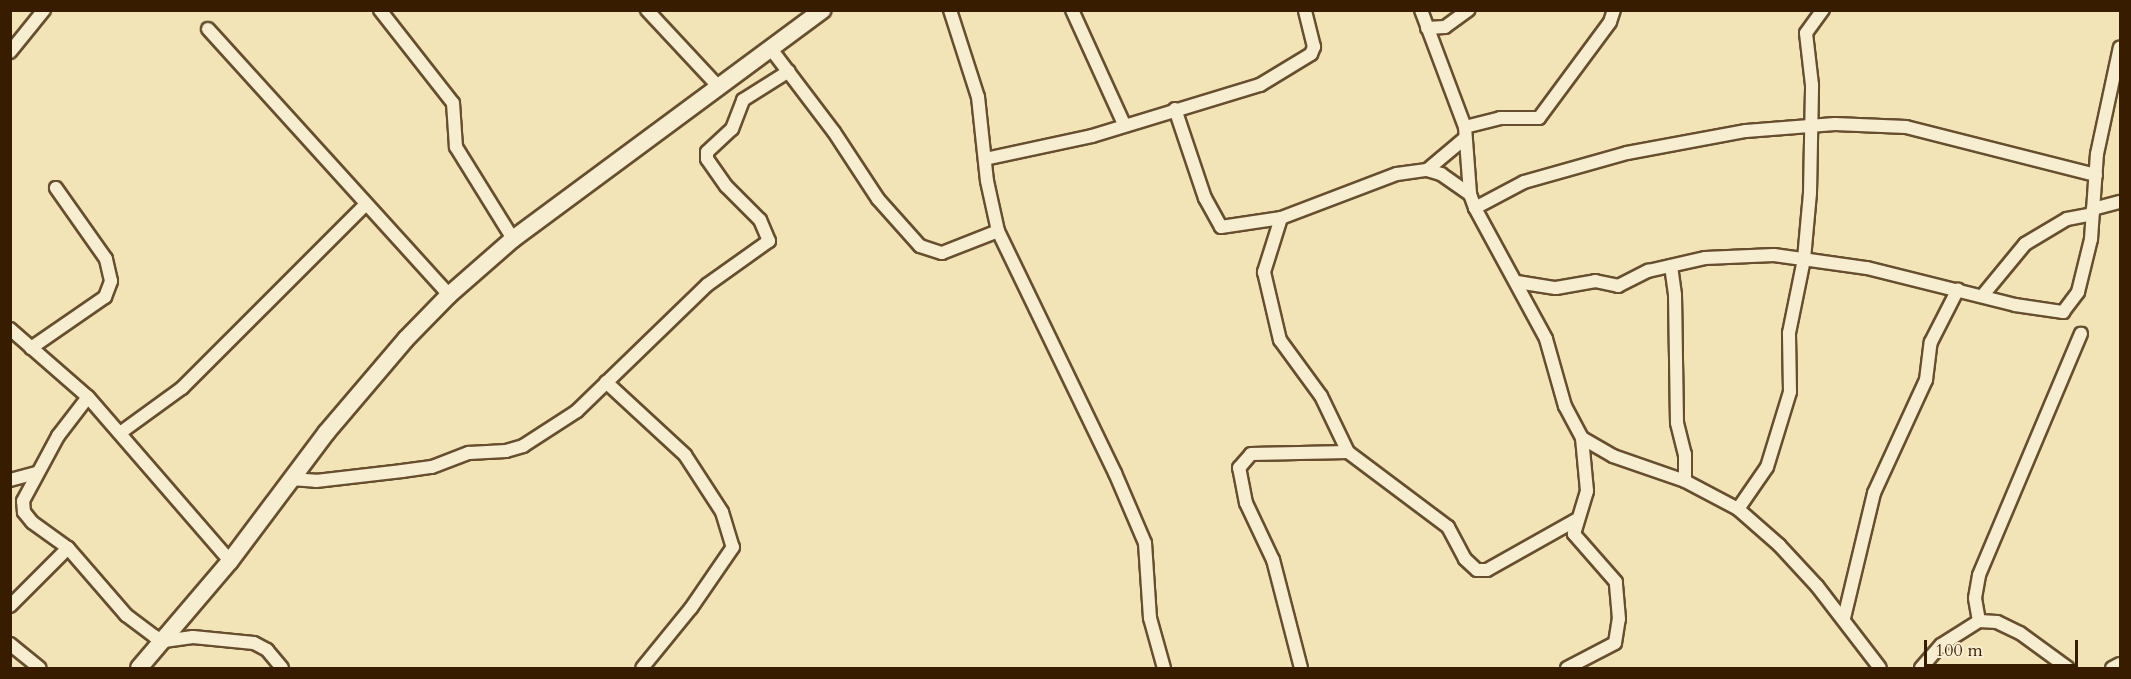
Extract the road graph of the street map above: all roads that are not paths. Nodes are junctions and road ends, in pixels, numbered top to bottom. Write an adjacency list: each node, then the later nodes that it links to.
1 (44, 10): 16 (street)
2 (380, 10): 34 (street)
3 (647, 10): 18 (street)
4 (823, 10): 15 (main road)
5 (950, 10): 23 (street)
6 (1072, 10): 20 (street)
7 (1305, 10): 19 (street)
8 (1421, 10): 12 (street)
9 (1468, 10): 12 (street)
10 (1614, 10): 22 (street)
11 (1823, 10): 21 (street)
12 (1427, 28): 22 (street)
13 (208, 29): 29 (street)
14 (2121, 47): 25 (street)
15 (771, 49): 17 (street); 18 (main road)
16 (10, 51)
17 (789, 71): 33 (street); 44 (street)
18 (717, 85): 34 (main road)
19 (1175, 109): 20 (street); 32 (street)
20 (1124, 124): 23 (street)
21 (1811, 128): 25 (street); 30 (street); 35 (street)
22 (1465, 133): 24 (street); 27 (street)
23 (985, 159): 33 (street)
24 (1427, 170): 27 (street); 32 (street)
25 (2096, 175): 31 (street)
26 (56, 188): 43 (street)
27 (1470, 194): 30 (street)
28 (2121, 202): 31 (street)
29 (366, 204): 40 (street); 46 (street)
30 (1475, 208): 37 (street)
31 (2093, 212): 39 (street); 39 (street)
32 (1281, 218): 48 (street)
33 (998, 231): 68 (street)
34 (513, 238): 40 (main road)
35 (1804, 259): 36 (street); 38 (street); 54 (street)
36 (1671, 266): 37 (street); 52 (street)
37 (1517, 282): 47 (street)
38 (1958, 289): 39 (street); 59 (street)
39 (1983, 295)
40 (449, 296): 50 (main road)
41 (10, 329): 43 (street)
42 (2081, 334): 60 (street)
43 (31, 348): 45 (street)
44 (606, 382): 50 (street); 67 (street)
45 (88, 397): 46 (street); 49 (street)
46 (120, 433): 57 (street)
47 (1582, 438): 52 (street); 55 (street)
48 (1348, 452): 55 (street); 69 (street)
49 (36, 473): 51 (street); 53 (street)
50 (290, 479): 57 (main road)
51 (10, 480): 53 (street)
52 (1684, 481): 54 (street)
53 (23, 501): 56 (street)
54 (1738, 509): 59 (street)
55 (1576, 520): 70 (street)
56 (68, 548): 58 (street); 61 (street)
57 (230, 561): 61 (main road)
58 (10, 606)
59 (1844, 618): 71 (street)
60 (1978, 621): 72 (street); 73 (street)
61 (164, 641): 65 (main road); 66 (street)
62 (10, 644): 64 (street)
63 (2121, 664): 74 (street)
64 (40, 669)
65 (139, 669)
66 (282, 669)
67 (642, 669)
68 (1164, 669)
69 (1301, 669)
70 (1567, 669)
71 (1880, 669)
72 (1921, 669)
73 (2068, 669)
74 (2112, 669)

